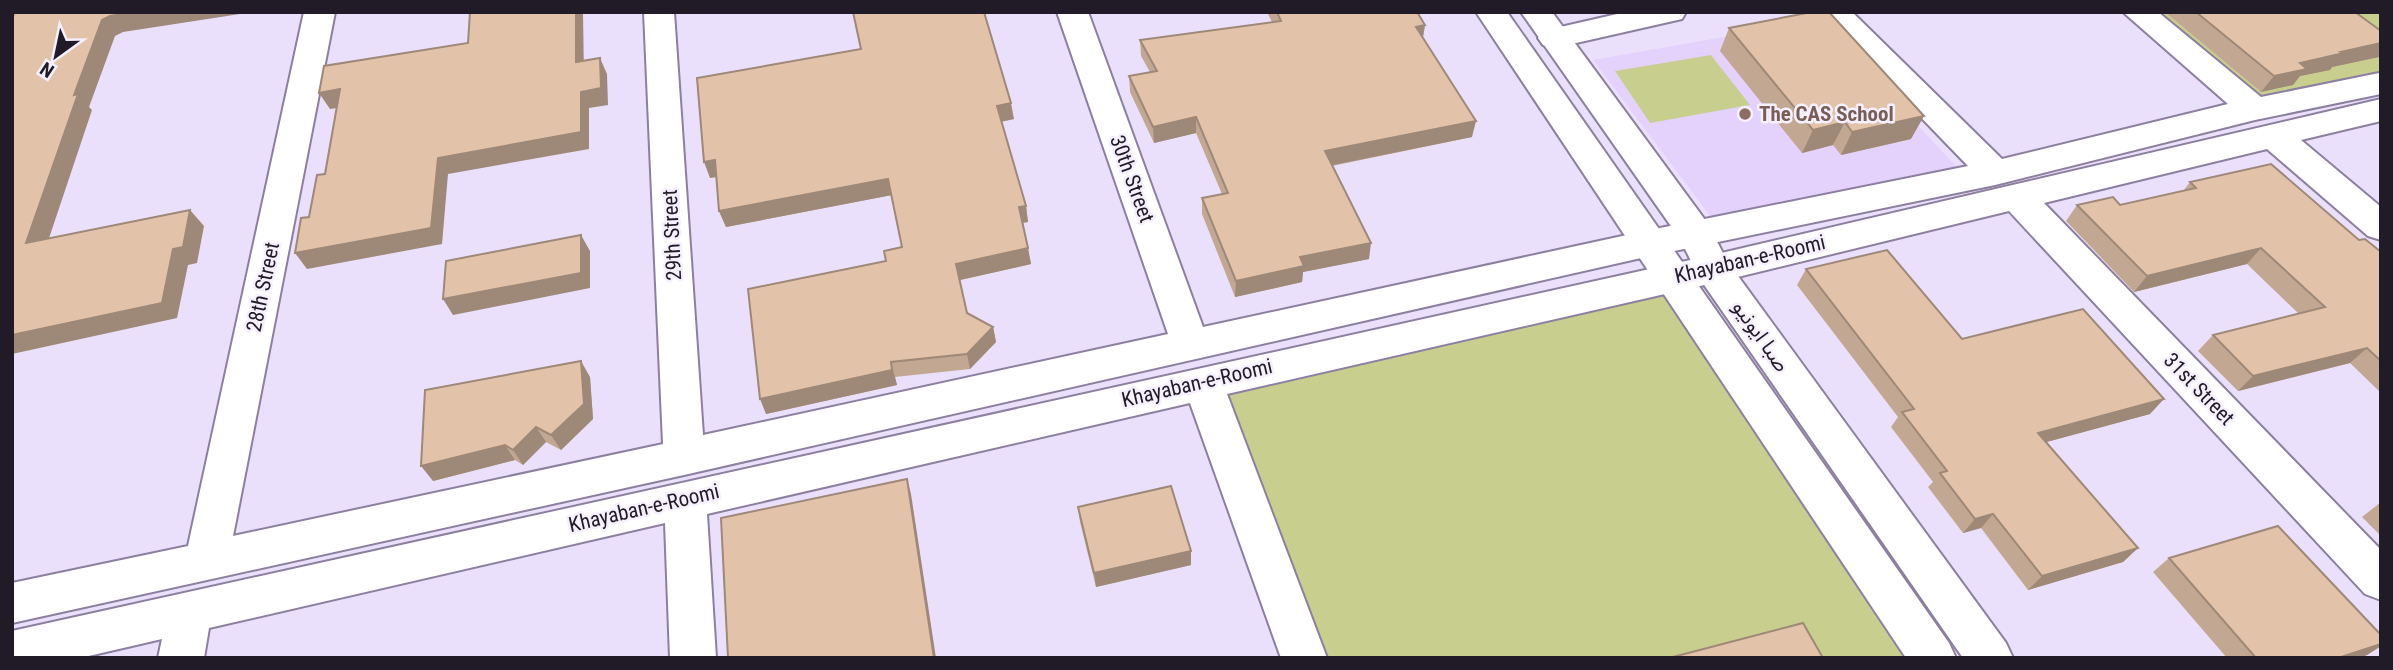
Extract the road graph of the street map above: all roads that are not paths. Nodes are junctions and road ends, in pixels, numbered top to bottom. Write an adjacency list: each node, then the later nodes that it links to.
1 (320, 12): 23 (street, 28th Street)
2 (659, 12): 19 (street, 29th Street)
3 (1072, 12): 18 (street, 30th Street)
4 (1491, 12): 15 (street, صبا ایونیو)
5 (1671, 12): 8 (street)
6 (1834, 12): 12 (street, 31st Street)
7 (2138, 12): 11 (street)
8 (1551, 24): 14 (street, صبا ایونیو)
9 (2381, 83): 11 (street, Khayaban-e-Roomi)
10 (2381, 110): 11 (street, Khayaban-e-Roomi)
11 (2264, 122): 12 (street, Khayaban-e-Roomi); 13 (street)
12 (2006, 185): 14 (street, Khayaban-e-Roomi); 16 (street, Khayaban-e-Roomi); 25 (street, 31st Street)
13 (2381, 227)
14 (1703, 232): 15 (street, Khayaban-e-Roomi); 16 (street, صبا ایونیو)
15 (1650, 243): 17 (street, صبا ایونیو); 18 (street, Khayaban-e-Roomi)
16 (1713, 269): 17 (street, Khayaban-e-Roomi); 33 (street, صبا ایونیو)
17 (1673, 277): 18 (street, Khayaban-e-Roomi); 32 (street, صبا ایونیو)
18 (1197, 364): 19 (street, Khayaban-e-Roomi); 31 (street, 30th Street)
19 (685, 478): 20 (street, Khayaban-e-Roomi); 22 (street, Khayaban-e-Roomi); 30 (street, 29th Street)
20 (476, 503): 21 (street, Khayaban-e-Roomi); 22 (street)
21 (406, 519): 23 (street, Khayaban-e-Roomi); 24 (street)
22 (481, 545): 24 (street, Khayaban-e-Roomi)
23 (206, 562): 26 (street, Khayaban-e-Roomi)
24 (400, 564): 27 (street, Khayaban-e-Roomi)
25 (2381, 580)
26 (12, 603)
27 (191, 611): 28 (street, Khayaban-e-Roomi); 29 (street)
28 (12, 652)
29 (181, 658)
30 (693, 658)
31 (1304, 658)
32 (1933, 658)
33 (1990, 658)

